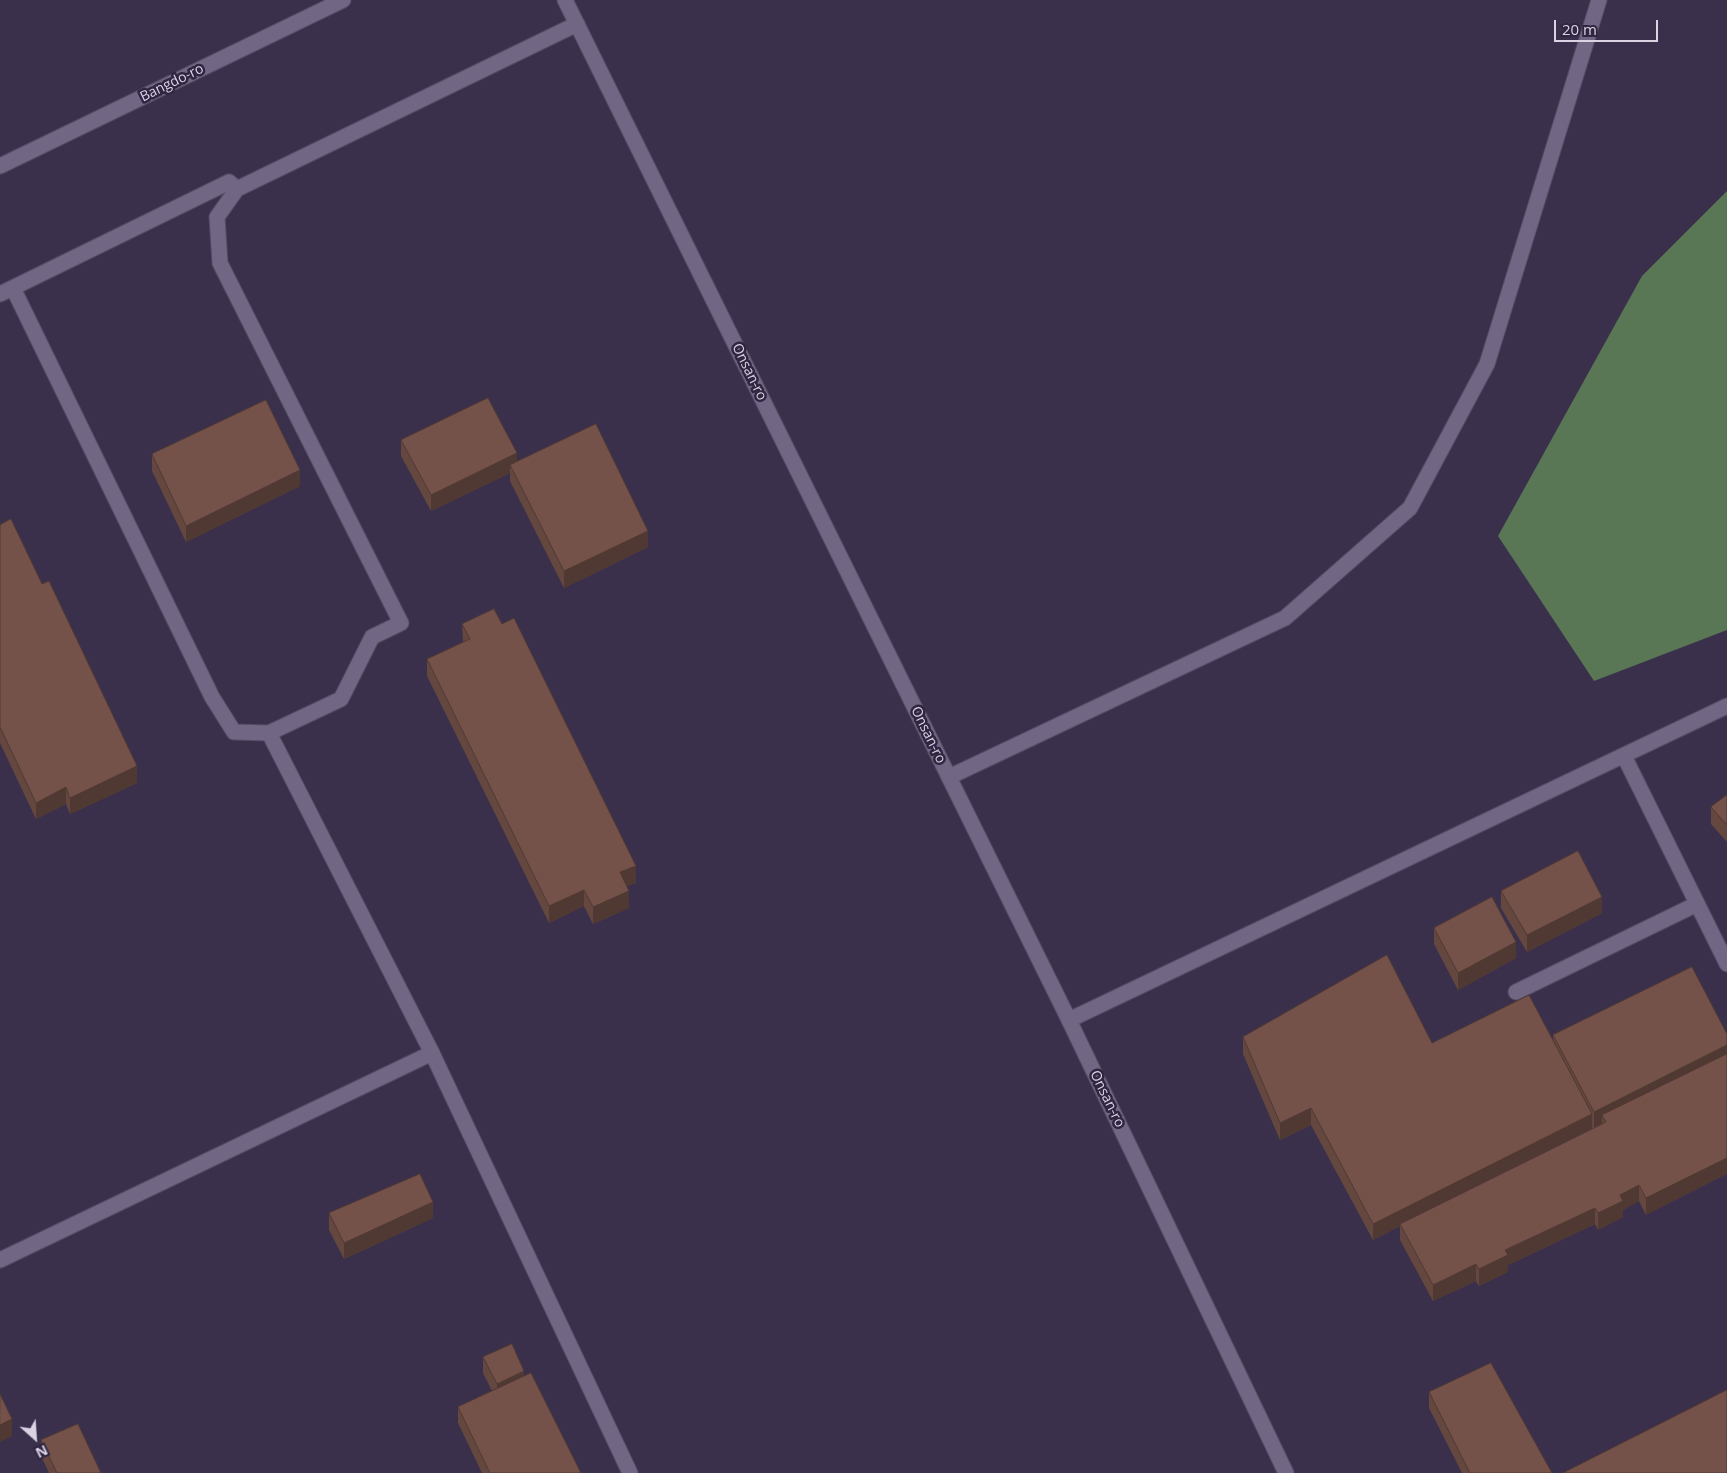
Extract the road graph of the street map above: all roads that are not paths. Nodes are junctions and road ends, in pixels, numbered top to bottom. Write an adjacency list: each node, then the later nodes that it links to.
1 (343, 0): 5 (street, Bangdo-ro)
2 (565, 0): 4 (street, Onsan-ro)
3 (1599, 0): 11 (street)
4 (577, 24): 6 (street); 11 (street, Onsan-ro)
5 (0, 166)
6 (237, 189): 7 (street); 9 (street)
7 (6, 291): 9 (street)
8 (1727, 706): 10 (street)
9 (269, 733): 16 (street)
10 (1624, 756): 12 (street); 15 (street)
11 (949, 777): 15 (street, Onsan-ro)
12 (1697, 904): 13 (street); 14 (street)
13 (1727, 964)
14 (1516, 992)
15 (1069, 1020): 19 (street, Onsan-ro)
16 (432, 1053): 17 (street); 18 (street)
17 (0, 1260)
18 (630, 1473)
19 (1286, 1473)

